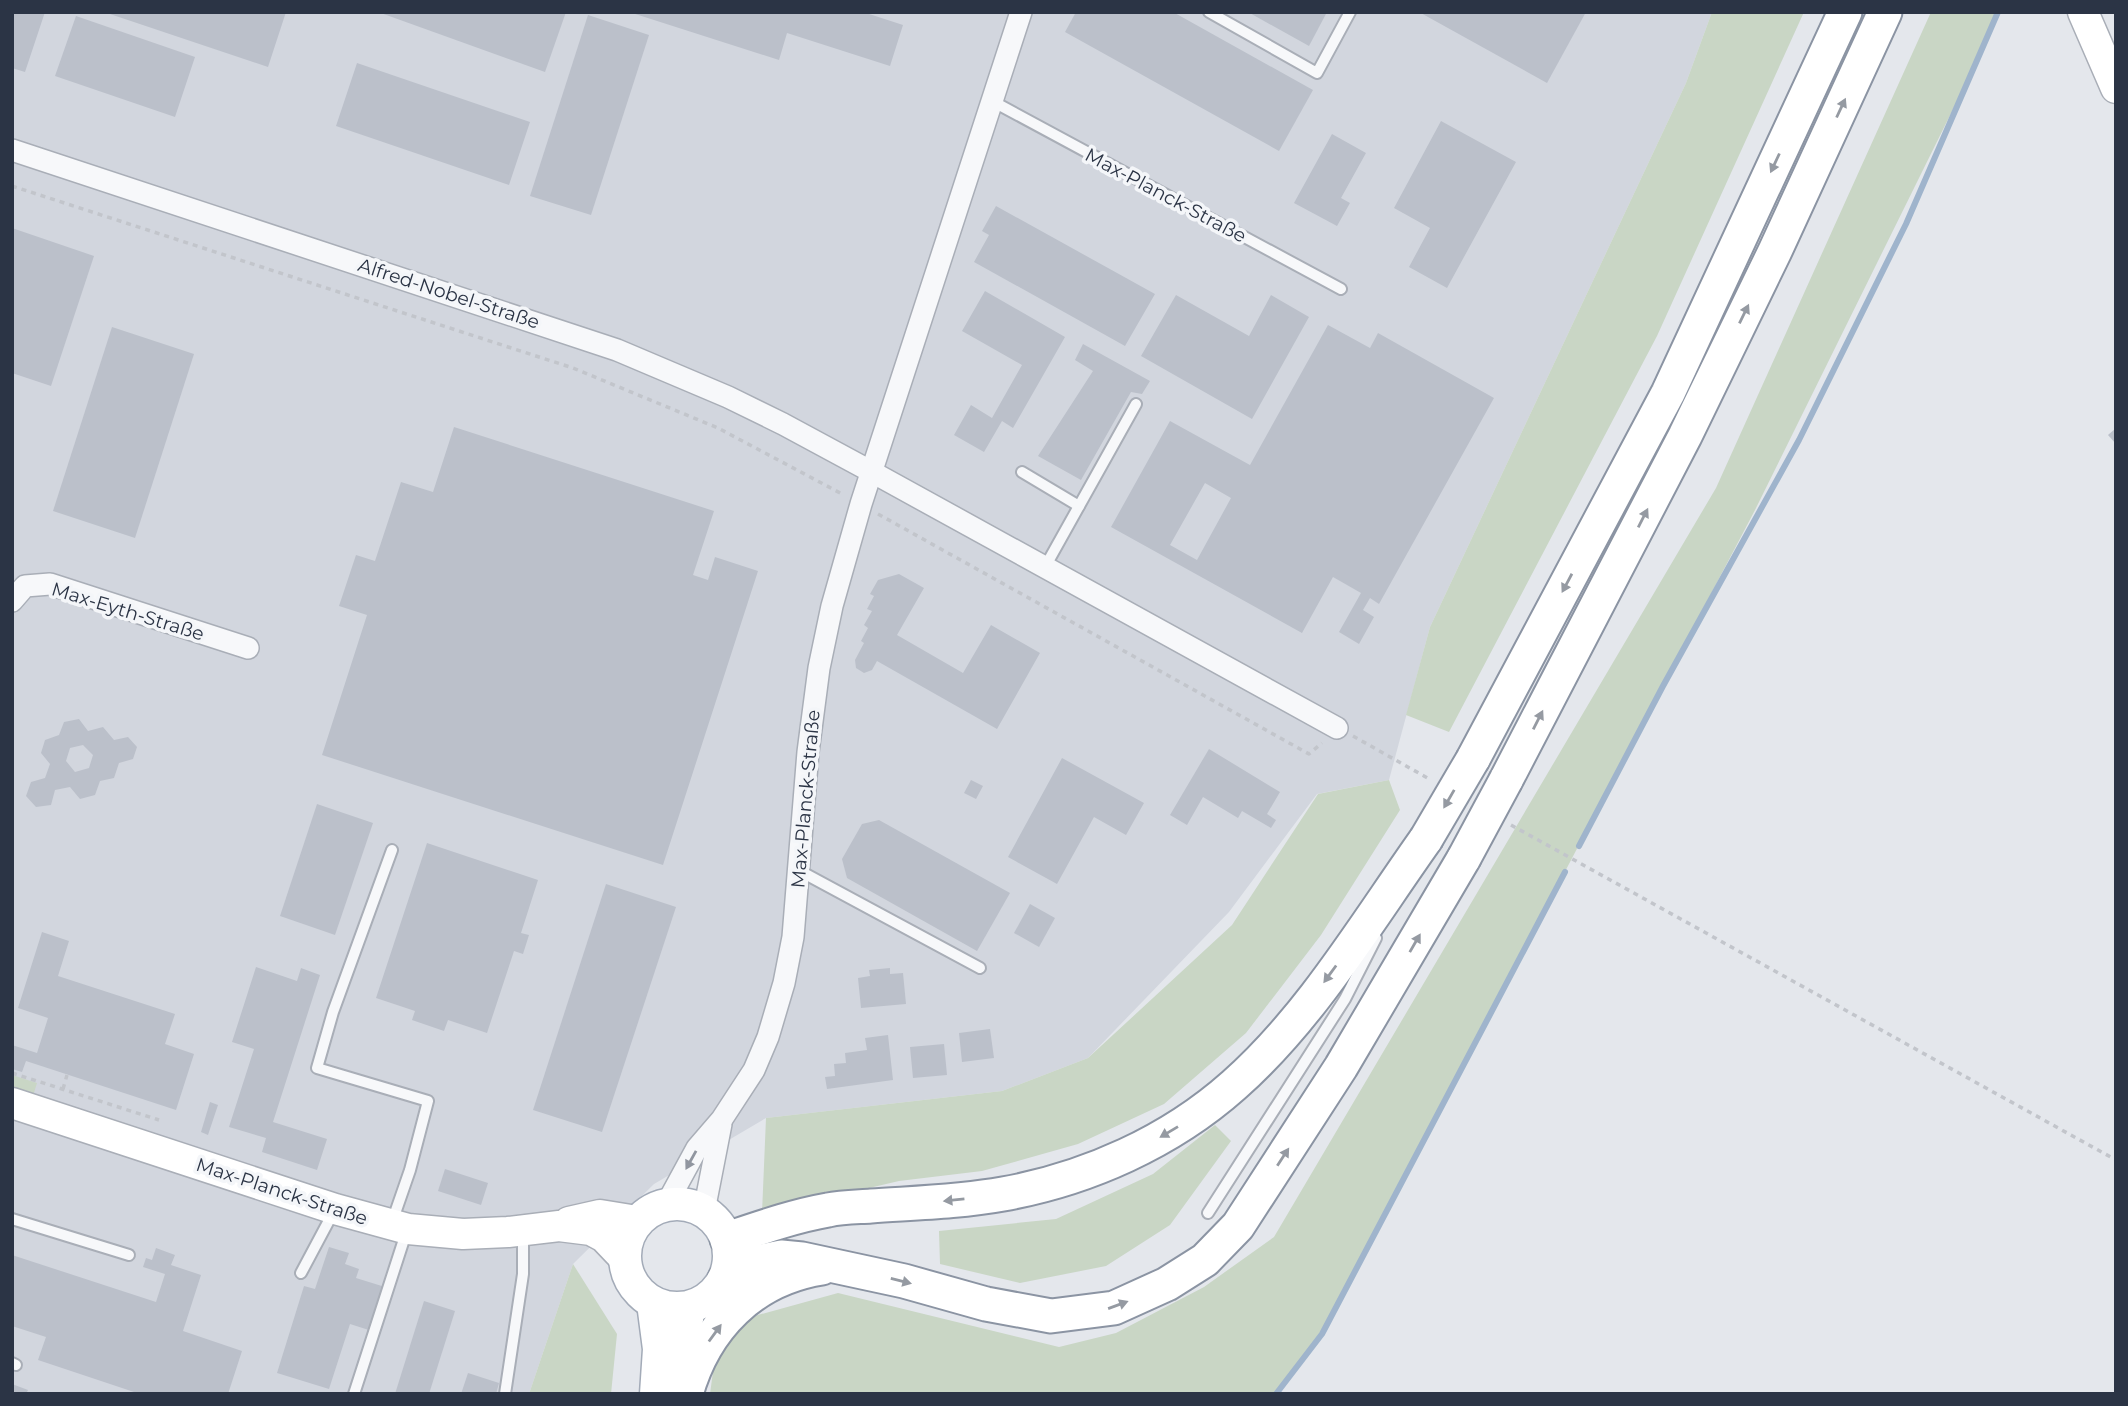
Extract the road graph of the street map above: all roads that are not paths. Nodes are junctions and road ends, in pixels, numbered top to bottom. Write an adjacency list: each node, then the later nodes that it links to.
1 (1021, 12): 8 (street, Max-Planck-Straße)
2 (1209, 12): 3 (lane)
3 (1350, 12)
4 (1845, 12): 19 (highway, one-way to 19, bridge)
5 (1885, 12): 39 (highway, one-way to 5, bridge)
6 (2083, 12): 7 (main road)
7 (2116, 88)
8 (992, 101): 10 (lane, Max-Planck-Straße); 12 (street, Max-Planck-Straße)
9 (12, 150): 12 (street, Alfred-Nobel-Straße)
10 (1341, 289)
11 (1136, 404): 14 (lane)
12 (872, 472): 15 (street); 21 (street, Max-Planck-Straße)
13 (1022, 472): 14 (lane)
14 (1079, 506): 15 (lane)
15 (1045, 567): 18 (street)
16 (12, 601): 17 (street, Max-Eyth-Straße)
17 (248, 648)
18 (1337, 728)
19 (1425, 840): 22 (lane); 36 (highway, one-way to 36)
20 (392, 850): 33 (lane)
21 (798, 870): 24 (lane); 26 (street, Max-Planck-Straße)
22 (1388, 914)
23 (1381, 926): 30 (lane)
24 (980, 968)
25 (12, 1103): 28 (main road, Max-Planck-Straße)
26 (722, 1119): 27 (street, Max-Planck-Straße, one-way to 27); 29 (street, Max-Planck-Straße)
27 (666, 1205): 29 (main road); 32 (main road)
28 (335, 1209): 33 (main road, Max-Planck-Straße); 40 (lane)
29 (704, 1211): 36 (main road)
30 (1209, 1213)
31 (12, 1219): 37 (lane)
32 (638, 1221): 34 (main road, Max-Planck-Straße); 38 (main road)
33 (400, 1226): 35 (main road, Max-Planck-Straße); 44 (lane)
34 (559, 1226): 35 (main road, Max-Planck-Straße); 38 (main road, Max-Planck-Straße)
35 (523, 1230): 45 (lane)
36 (727, 1239): 41 (main road)
37 (130, 1255)
38 (624, 1258): 42 (main road)
39 (835, 1266): 41 (highway); 47 (highway, one-way to 39)
40 (301, 1273)
41 (725, 1279): 43 (main road)
42 (653, 1303): 43 (main road); 46 (main road)
43 (689, 1308): 47 (main road)
44 (355, 1394)
45 (505, 1394)
46 (656, 1394)
47 (683, 1394)

